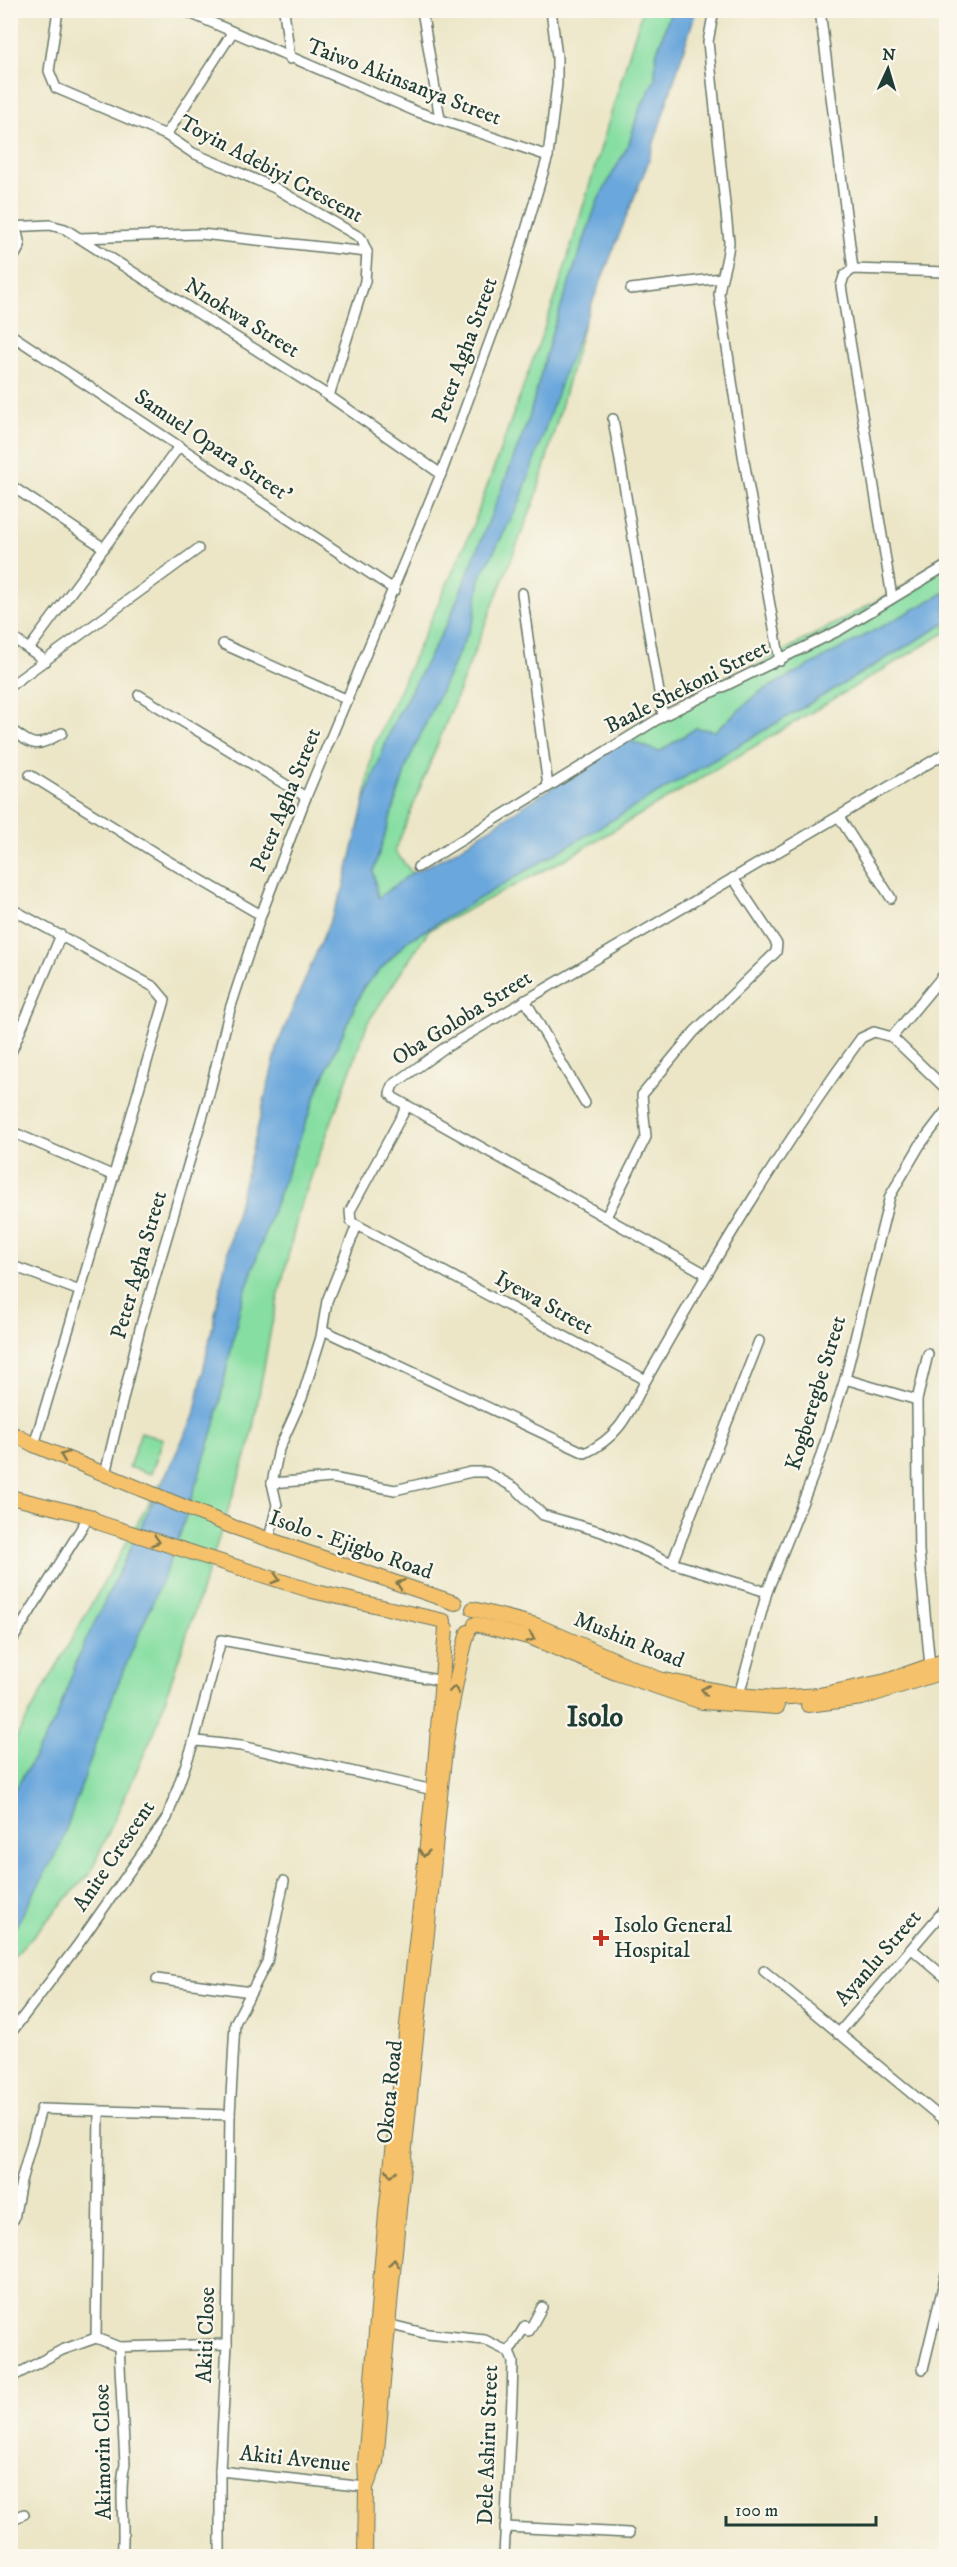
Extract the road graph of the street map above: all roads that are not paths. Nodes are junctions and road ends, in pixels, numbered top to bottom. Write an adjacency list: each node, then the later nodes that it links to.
1 (58, 10): 11 (street, Toyin Adebiyi Crescent)
2 (183, 10): 8 (street, Taiwo Akinsanya Street)
3 (284, 10): 9 (street)
4 (422, 10): 10 (street)
5 (551, 10): 12 (street, Peter Agha Street)
6 (714, 10): 19 (street)
7 (820, 10): 17 (street)
8 (232, 33): 9 (street, Taiwo Akinsanya Street); 11 (street)
9 (290, 59): 10 (street, Taiwo Akinsanya Street)
10 (440, 119): 12 (street, Taiwo Akinsanya Street)
11 (166, 135): 15 (street, Toyin Adebiyi Crescent)
12 (548, 156): 25 (street, Peter Agha Street)
13 (13, 227): 14 (street, Nnokwa Street); 16 (street)
14 (80, 238): 15 (street, Toyin Adebiyi Crescent); 22 (street, Nnokwa Street)
15 (367, 252): 22 (street)
16 (10, 264)
17 (853, 269): 18 (street); 32 (street)
18 (946, 272)
19 (721, 278): 20 (street); 37 (street)
20 (631, 289)
21 (10, 334): 24 (street, Samuel Opara Street')
22 (329, 396): 25 (street, Nnokwa Street)
23 (613, 419): 41 (street)
24 (178, 448): 27 (street); 30 (street, Samuel Opara Street')
25 (441, 474): 30 (street, Peter Agha Street)
26 (10, 485): 27 (street)
27 (104, 548): 35 (street)
28 (198, 549): 36 (street)
29 (946, 566): 32 (street, Baale Shekoni Street)
30 (394, 590): 40 (street, Peter Agha Street)
31 (522, 592): 46 (street)
32 (892, 597): 37 (street, Baale Shekoni Street)
33 (10, 636): 35 (street)
34 (223, 644): 40 (street)
35 (29, 649): 36 (street)
36 (46, 661): 38 (street)
37 (780, 661): 41 (street, Baale Shekoni Street)
38 (10, 686)
39 (139, 695): 47 (street)
40 (348, 700): 47 (street, Peter Agha Street)
41 (663, 716): 46 (street, Baale Shekoni Street)
42 (10, 729): 43 (street)
43 (62, 733)
44 (946, 753): 48 (street, Oba Goloba Street)
45 (30, 775): 53 (street)
46 (548, 786): 49 (street, Baale Shekoni Street)
47 (306, 797): 53 (street, Peter Agha Street)
48 (839, 817): 50 (street, Oba Goloba Street); 51 (street)
49 (418, 867)
50 (733, 878): 56 (street, Oba Goloba Street); 65 (street)
51 (891, 898)
52 (10, 908): 54 (street)
53 (261, 915): 78 (street, Peter Agha Street)
54 (61, 935): 58 (street); 64 (street)
55 (946, 972): 57 (street)
56 (525, 1000): 60 (street); 61 (street, Oba Goloba Street)
57 (892, 1037): 59 (street); 68 (street)
58 (10, 1055)
59 (946, 1089)
60 (585, 1103)
61 (407, 1106): 65 (street, Oba Goloba Street); 66 (street)
62 (946, 1111): 73 (street, Kogberegbe Street)
63 (10, 1131): 64 (street)
64 (114, 1176): 69 (street)
65 (606, 1216): 68 (street, Oba Goloba Street)
66 (357, 1226): 70 (street); 74 (street, Iyewa Street)
67 (10, 1265): 69 (street)
68 (706, 1274): 74 (street)
69 (80, 1291): 77 (street)
70 (322, 1330): 74 (street); 79 (street)
71 (759, 1341): 83 (street)
72 (928, 1354): 75 (street)
73 (845, 1379): 75 (street); 84 (street, Kogberegbe Street)
74 (646, 1380)
75 (917, 1400): 91 (street)
76 (10, 1432): 77 (main road)
77 (34, 1445): 78 (main road, one-way to 77)
78 (111, 1477): 82 (main road, Isolo - Ejigbo Road)
79 (272, 1483): 82 (street); 83 (street)
80 (10, 1497): 81 (main road)
81 (95, 1520): 87 (main road, Isolo - Ejigbo Road, one-way to 87); 89 (street)
82 (269, 1539): 85 (main road, Isolo - Ejigbo Road, one-way to 82)
83 (672, 1563): 84 (street)
84 (767, 1592): 94 (street, Kogberegbe Street)
85 (455, 1603): 86 (main road); 87 (main road)
86 (473, 1609): 88 (main road); 94 (main road, Mushin Road, one-way to 86)
87 (445, 1624): 88 (main road); 93 (main road)
88 (471, 1628): 92 (main road, Mushin Road, one-way to 92); 112 (main road, Okota Road, one-way to 88)
89 (10, 1644)
90 (946, 1660): 91 (main road, Mushin Road)
91 (930, 1666): 94 (main road, Mushin Road)
92 (946, 1671)
93 (443, 1681): 95 (street, Anite Crescent); 96 (main road)
94 (739, 1695)
95 (193, 1744): 96 (street); 104 (street, Anite Crescent)
96 (433, 1790): 120 (main road, one-way to 120)
97 (284, 1881): 103 (street, Akiti Close)
98 (946, 1908): 99 (street, Ayanlu Street)
99 (912, 1949): 101 (street); 105 (street, Ayanlu Street)
100 (764, 1971): 105 (street)
101 (946, 1978)
102 (157, 1979): 103 (street)
103 (251, 1992): 107 (street, Akiti Close)
104 (10, 2034)
105 (838, 2034): 108 (street)
106 (99, 2112): 107 (street); 109 (street); 113 (street)
107 (230, 2115): 114 (street, Akiti Close)
108 (946, 2122)
109 (10, 2222)
110 (946, 2274): 117 (street)
111 (542, 2307): 116 (street)
112 (387, 2324): 116 (street, Dele Ashiru Street); 120 (main road, Okota Road)
113 (96, 2338): 115 (street); 118 (street)
114 (227, 2344): 115 (street); 119 (street, Akiti Close)
115 (119, 2347): 125 (street, Akimorin Close)
116 (509, 2352): 123 (street, Dele Ashiru Street)
117 (923, 2369)
118 (10, 2378)
119 (220, 2471): 120 (street, Akiti Avenue); 126 (street, Akiti Close)
120 (366, 2487): 127 (main road, Okota Road)
121 (24, 2514): 122 (street)
122 (10, 2521)
123 (505, 2527): 124 (street); 128 (street, Dele Ashiru Street)
124 (629, 2533)
125 (122, 2556)
126 (220, 2556)
127 (364, 2556)
128 (504, 2556)

